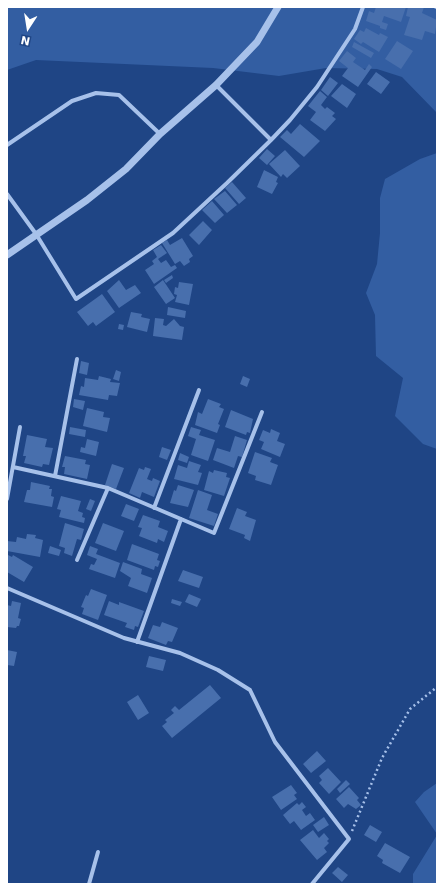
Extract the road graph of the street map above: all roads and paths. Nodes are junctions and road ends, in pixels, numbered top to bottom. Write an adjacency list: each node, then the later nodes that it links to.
1 (278, 7): 3 (street)
2 (363, 7): 5 (street)
3 (216, 85): 4 (street); 5 (street)
4 (160, 134): 6 (street); 8 (street)
5 (271, 140): 8 (street)
6 (7, 145)
7 (7, 194): 8 (street)
8 (36, 234): 9 (street)
9 (7, 255)
10 (77, 358): 15 (street)
11 (199, 390): 18 (street)
12 (262, 412): 19 (street)
13 (20, 427): 14 (street)
14 (13, 467): 15 (street); 17 (street)
15 (55, 476): 16 (street)
16 (108, 488): 18 (street); 20 (street)
17 (7, 500)
18 (154, 508): 19 (street)
19 (181, 519): 22 (street)
20 (77, 560)
21 (7, 588): 22 (street)
22 (137, 642): 24 (street)
23 (437, 688): 24 (path)
24 (349, 839): 27 (street)
25 (98, 852): 26 (street)
26 (89, 884)
27 (312, 884)

